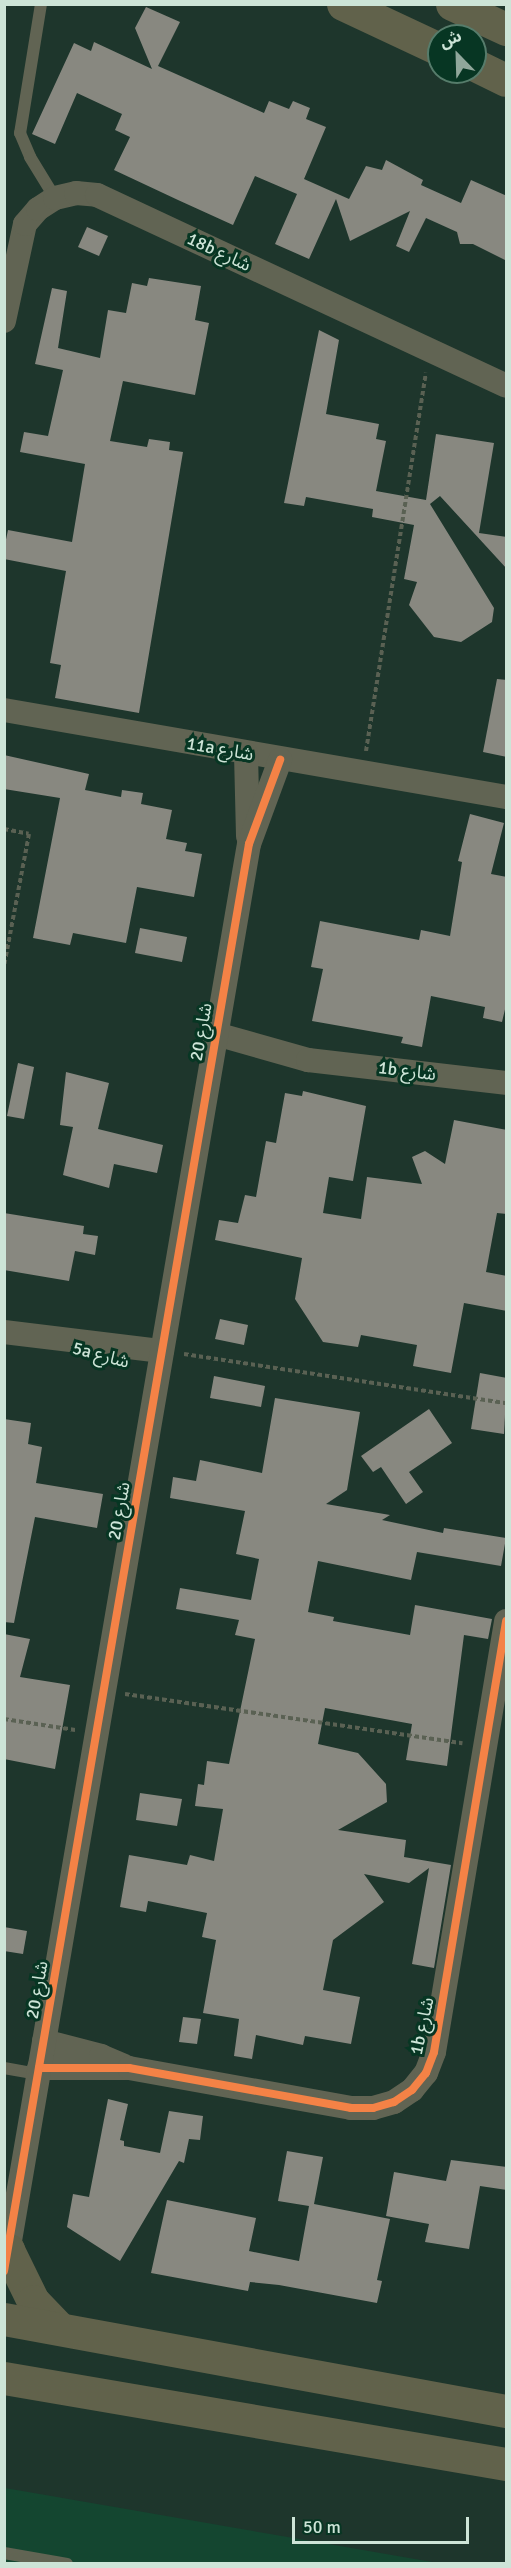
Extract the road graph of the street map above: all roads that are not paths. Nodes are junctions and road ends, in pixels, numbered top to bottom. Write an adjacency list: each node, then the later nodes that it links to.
1 (41, 4): 8 (lane)
2 (343, 4): 5 (street)
3 (452, 4): 4 (street)
4 (507, 29)
5 (427, 43)
6 (487, 71): 7 (street)
7 (507, 80)
8 (55, 198): 9 (street); 10 (street, 18b شارع)
9 (4, 321)
10 (507, 386)
11 (4, 710): 12 (street, 11a شارع)
12 (246, 754): 13 (street, 11a شارع); 15 (street, شارع 20)
13 (280, 760): 14 (street, 11a شارع); 15 (street, شارع 20)
14 (507, 797)
15 (249, 844): 16 (street, شارع 20)
16 (215, 1042): 17 (street, 1b شارع); 19 (street, شارع 20)
17 (507, 1083)
18 (4, 1332): 19 (street, 5a شارع)
19 (160, 1360): 21 (street, شارع 20)
20 (507, 1622): 23 (street, 1b شارع)
21 (44, 2041): 23 (street, 1b شارع); 24 (street, شارع 20)
22 (4, 2068): 24 (lane)
23 (129, 2068): 24 (street, 1b شارع)
24 (39, 2071): 25 (street, شارع 20)
25 (6, 2258): 27 (street)
26 (4, 2319): 27 (street)
27 (58, 2327): 29 (street)
28 (4, 2378): 30 (street)
29 (507, 2411)
30 (507, 2464)
31 (4, 2553): 32 (lane)
32 (63, 2563)

